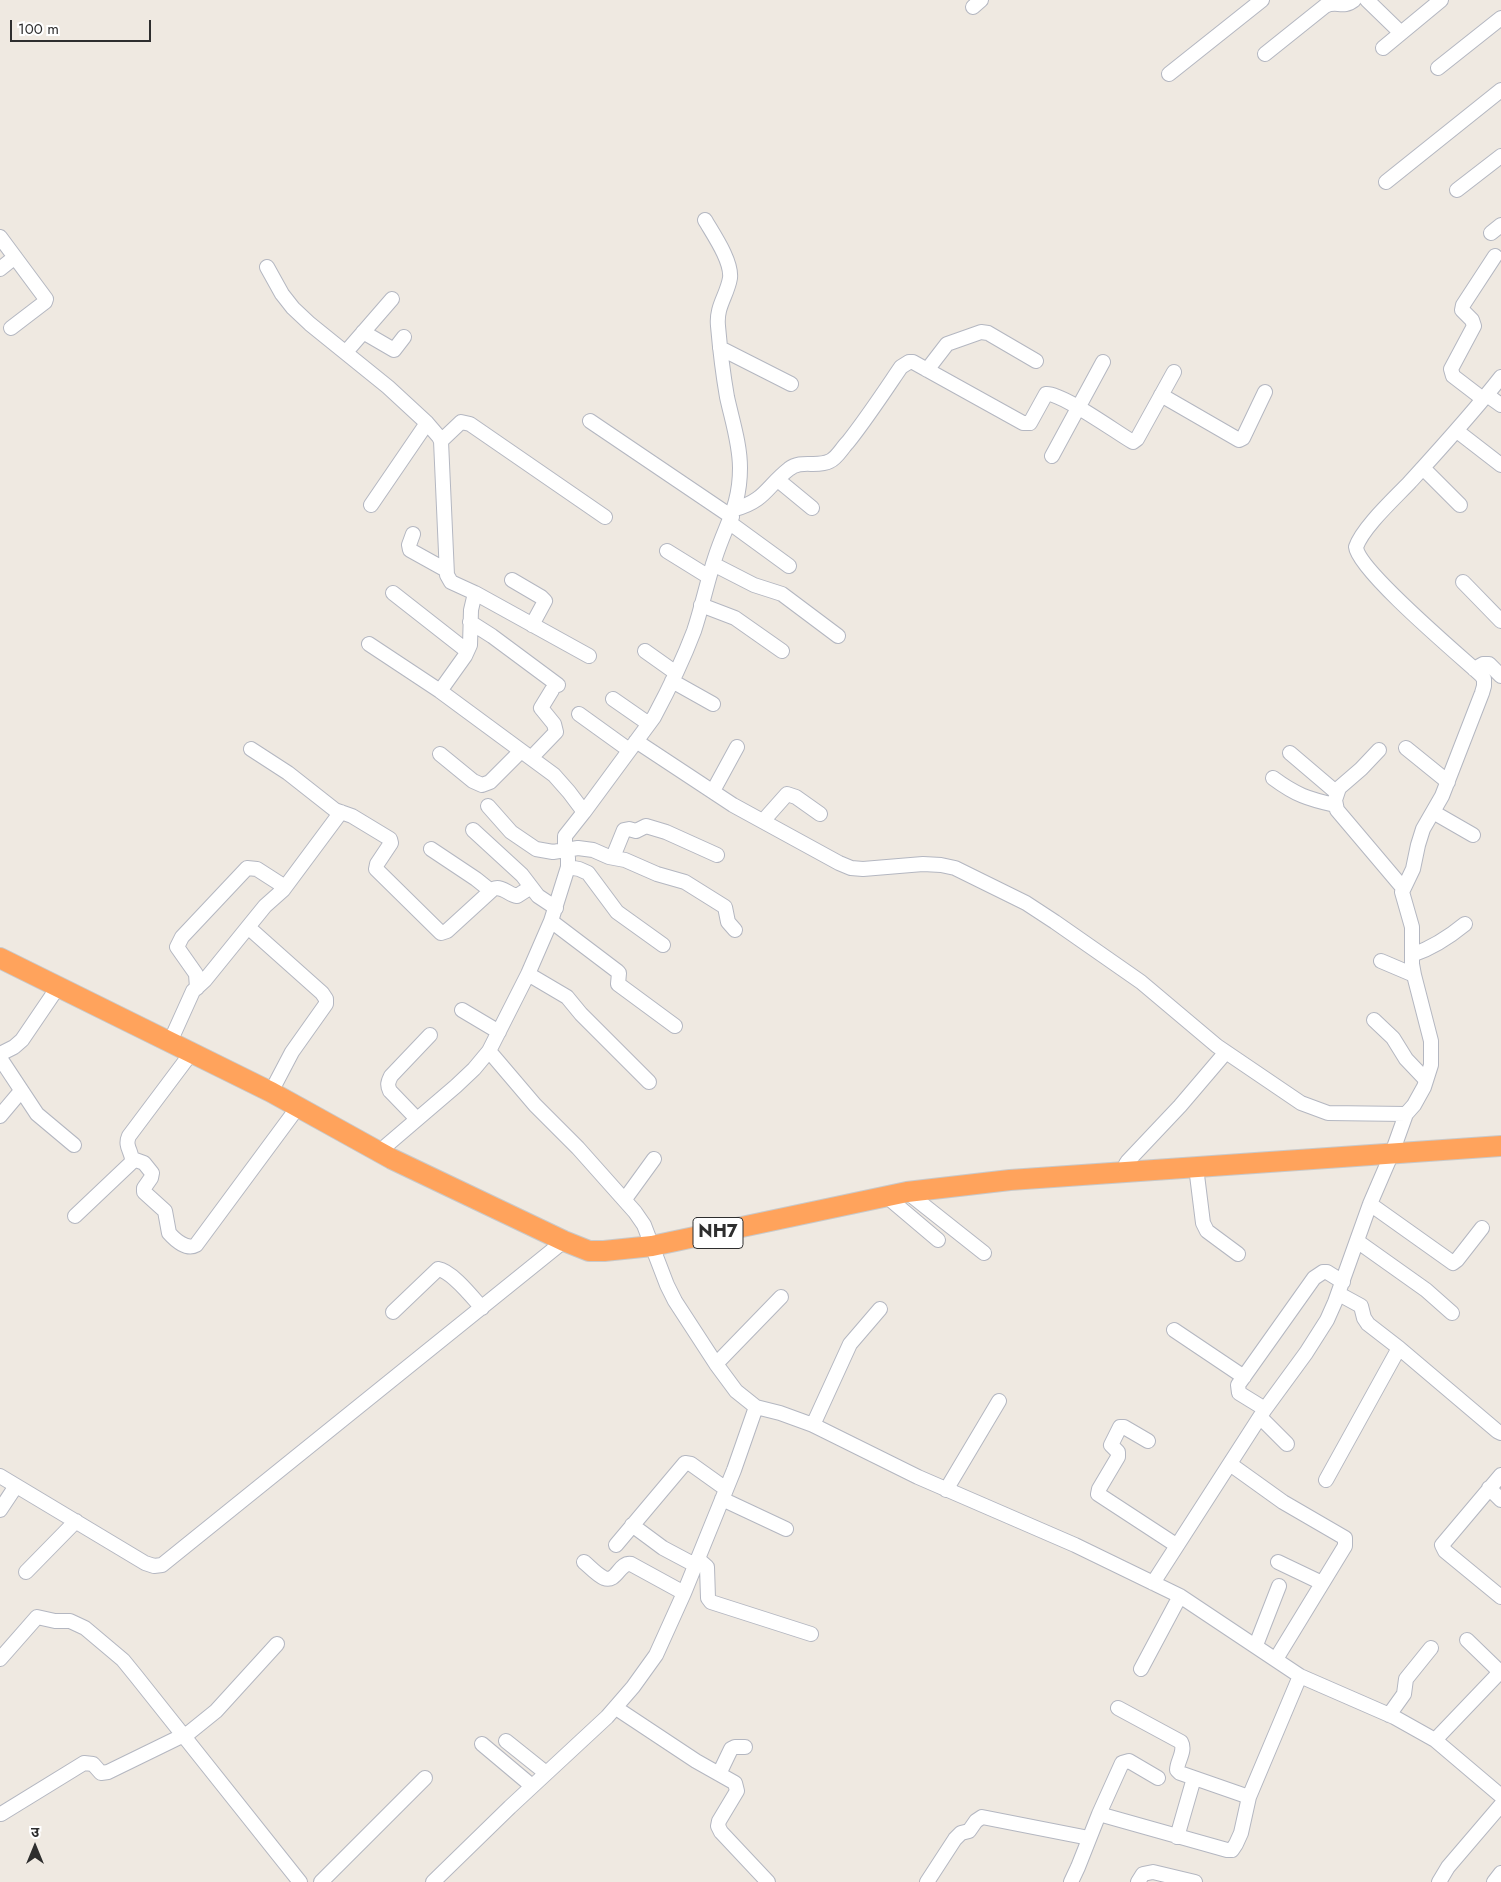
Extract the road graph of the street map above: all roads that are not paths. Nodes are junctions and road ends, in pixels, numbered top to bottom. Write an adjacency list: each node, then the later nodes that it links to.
1 (1262, 0): 10 (street)
2 (1354, 0): 8 (street)
3 (1368, 0): 6 (street)
4 (1441, 0): 6 (street)
5 (1501, 18): 9 (street)
6 (1401, 33): 7 (street)
7 (1383, 48)
8 (1264, 54)
9 (1438, 68)
10 (1169, 74)
11 (1501, 90): 13 (street)
12 (1501, 156): 14 (street)
13 (1386, 182)
14 (1457, 190)
15 (705, 220): 25 (street)
16 (0, 237): 18 (street)
17 (1495, 256): 35 (street)
18 (15, 257): 20 (street); 22 (street)
19 (267, 267): 26 (street)
20 (0, 269)
21 (392, 299): 23 (street)
22 (11, 328)
23 (363, 332): 24 (street); 26 (street)
24 (404, 338)
25 (720, 348): 32 (street); 50 (street)
26 (346, 352): 39 (street)
27 (1036, 361): 29 (street)
28 (1103, 362): 37 (street)
29 (928, 370): 37 (street); 45 (street)
30 (1174, 372): 34 (street)
31 (1501, 377): 35 (street)
32 (790, 384)
33 (1265, 392): 34 (street)
34 (1161, 395): 37 (street)
35 (1485, 397): 36 (street); 40 (street)
36 (1501, 405)
37 (1078, 408): 42 (street)
38 (590, 421): 50 (street)
39 (427, 423): 41 (street); 46 (street)
40 (1457, 430): 43 (street); 44 (street)
41 (441, 441): 49 (street); 54 (street)
42 (1052, 456)
43 (1501, 465)
44 (1423, 468): 47 (street); 70 (street)
45 (778, 480): 48 (street); 50 (street)
46 (371, 505)
47 (1460, 505)
48 (812, 508)
49 (605, 516)
50 (732, 516): 53 (street); 55 (street)
51 (413, 534): 54 (street)
52 (667, 551): 55 (street)
53 (789, 566)
54 (446, 570): 59 (street)
55 (711, 570): 60 (street); 64 (street)
56 (512, 580): 63 (street)
57 (1463, 582): 61 (street)
58 (393, 593): 66 (street)
59 (475, 593): 62 (street); 63 (street)
60 (701, 605): 68 (street); 72 (street)
61 (1501, 621)
62 (470, 622): 66 (street); 85 (street)
63 (532, 625): 69 (street)
64 (838, 636)
65 (370, 644): 73 (street)
66 (467, 651): 73 (street)
67 (645, 651): 72 (street)
68 (782, 651)
69 (589, 656)
70 (1474, 669): 71 (street); 87 (street)
71 (1501, 676)
72 (674, 677): 75 (street); 77 (street)
73 (440, 692): 85 (street)
74 (613, 699): 77 (street)
75 (713, 704)
76 (579, 714): 78 (street)
77 (649, 724): 78 (street)
78 (632, 745): 88 (street); 92 (street)
79 (737, 747): 88 (street)
80 (1406, 748): 87 (street)
81 (252, 749): 91 (street)
82 (1379, 750): 89 (street)
83 (1290, 753): 89 (street)
84 (440, 754): 85 (street)
85 (526, 754): 92 (street)
86 (1273, 778): 89 (street)
87 (1448, 782): 93 (street)
88 (713, 791): 95 (street)
89 (1336, 799): 105 (street)
90 (488, 806): 99 (street)
91 (341, 812): 103 (street); 106 (street)
92 (584, 812): 99 (street)
93 (1433, 812): 97 (street); 105 (street)
94 (820, 814): 95 (street)
95 (763, 821): 127 (street)
96 (473, 830): 104 (street)
97 (1473, 834)
98 (431, 849): 106 (street)
99 (566, 850): 101 (street); 102 (street)
100 (717, 855): 101 (street)
101 (612, 858): 110 (street)
102 (568, 867): 107 (street); 111 (street)
103 (285, 887): 109 (street); 118 (street)
104 (531, 887): 106 (street); 107 (street)
105 (1403, 888): 112 (street)
106 (491, 891)
107 (553, 915): 115 (street); 121 (street)
108 (1465, 924): 112 (street)
109 (248, 927): 118 (street); 132 (street)
110 (735, 930)
111 (663, 945)
112 (1412, 955): 116 (street)
113 (0, 958): 117 (highway, NH7)
114 (1381, 961): 116 (street)
115 (528, 974): 122 (street); 130 (street)
116 (1414, 975): 129 (street)
117 (58, 986): 124 (highway, NH7); 128 (street)
118 (197, 988): 124 (street)
119 (462, 1010): 122 (street)
120 (1374, 1020): 129 (street)
121 (675, 1026)
122 (499, 1032): 125 (street)
123 (430, 1035): 136 (street)
124 (170, 1042): 126 (highway, NH7)
125 (489, 1051): 136 (street); 147 (street)
126 (192, 1052): 132 (highway, NH7); 141 (street)
127 (1226, 1052): 134 (street); 144 (street)
128 (0, 1056): 131 (street)
129 (1426, 1080): 134 (street)
130 (649, 1082)
131 (21, 1091): 135 (street); 137 (street)
132 (271, 1092): 133 (highway, NH7)
133 (298, 1107): 139 (highway, NH7); 141 (street)
134 (1406, 1114): 140 (street)
135 (0, 1116)
136 (417, 1119): 139 (street)
137 (74, 1145)
138 (1501, 1146): 140 (highway, NH7)
139 (380, 1152): 152 (highway, NH7)
140 (1392, 1153): 143 (highway, NH7); 148 (street)
141 (132, 1159): 149 (street)
142 (654, 1159): 147 (street)
143 (1196, 1167): 144 (highway, NH7); 156 (street)
144 (1126, 1168): 145 (highway, NH7)
145 (907, 1192): 146 (highway, NH7); 155 (street)
146 (886, 1196): 151 (street); 154 (highway, NH7)
147 (625, 1199): 154 (street)
148 (1370, 1204): 150 (street); 153 (street)
149 (75, 1216)
150 (1482, 1228)
151 (938, 1240)
152 (564, 1241): 154 (highway, NH7); 159 (street)
153 (1357, 1241): 157 (street); 162 (street)
154 (652, 1246): 165 (street)
155 (984, 1253)
156 (1238, 1254)
157 (1341, 1288): 164 (street); 166 (street); 169 (street)
158 (781, 1298): 165 (street)
159 (482, 1308): 161 (street); 184 (street)
160 (880, 1309): 170 (street)
161 (392, 1312)
162 (1452, 1313)
163 (1174, 1330): 166 (street)
164 (1399, 1348): 171 (street); 177 (street)
165 (716, 1364): 168 (street)
166 (1244, 1377): 169 (street)
167 (999, 1401): 180 (street)
168 (756, 1407): 170 (street); 181 (street)
169 (1262, 1413): 173 (street); 174 (street)
170 (813, 1425): 180 (street)
171 (1501, 1432)
172 (1148, 1441): 188 (street)
173 (1287, 1444)
174 (1230, 1464): 188 (street); 194 (street)
175 (0, 1476): 178 (street)
176 (1501, 1476): 179 (street)
177 (1326, 1480)
178 (16, 1486): 183 (street); 184 (street)
179 (1489, 1488): 182 (street); 198 (street)
180 (946, 1490): 193 (street)
181 (724, 1494): 185 (street); 186 (street); 190 (street)
182 (1501, 1500)
183 (0, 1510)
184 (76, 1522): 192 (street)
185 (632, 1525): 187 (street); 190 (street)
186 (786, 1529)
187 (616, 1545)
188 (1176, 1545): 193 (street)
189 (584, 1562): 196 (street)
190 (697, 1562): 196 (street); 199 (street)
191 (1278, 1562): 194 (street)
192 (26, 1572)
193 (1152, 1583): 197 (street)
194 (1322, 1583): 205 (street)
195 (1279, 1586): 202 (street)
196 (684, 1594): 209 (street)
197 (1180, 1596): 202 (street); 206 (street)
198 (1501, 1596)
199 (811, 1634)
200 (1467, 1640): 207 (street)
201 (277, 1644): 212 (street)
202 (1256, 1646): 205 (street)
203 (1431, 1648): 211 (street)
204 (0, 1659): 212 (street)
205 (1276, 1660): 208 (street)
206 (1141, 1669)
207 (1500, 1673): 213 (street)
208 (1300, 1676): 211 (street); 224 (street)
209 (616, 1708): 217 (street); 218 (street)
210 (1118, 1708): 221 (street)
211 (1388, 1715): 213 (street)
212 (183, 1736): 226 (street); 231 (street)
213 (1435, 1740): 223 (street)
214 (506, 1741): 217 (street)
215 (482, 1744): 222 (street)
216 (745, 1747): 218 (street)
217 (546, 1773): 222 (street)
218 (719, 1774): 234 (street)
219 (425, 1778): 232 (street)
220 (1158, 1778): 227 (street)
221 (1194, 1778): 224 (street); 228 (street)
222 (532, 1786): 233 (street)
223 (1501, 1796)
224 (1249, 1798): 228 (street)
225 (1501, 1805): 239 (street)
226 (1, 1814)
227 (1099, 1814): 228 (street); 229 (street)
228 (1177, 1837)
229 (1089, 1838): 235 (street); 236 (street)
230 (1501, 1873): 240 (street)
231 (300, 1882)
232 (321, 1882)
233 (433, 1882)
234 (768, 1882)
235 (927, 1882)
236 (1071, 1882)
237 (1138, 1882): 238 (street)
238 (1195, 1882)
239 (1439, 1882)
240 (1494, 1882)

